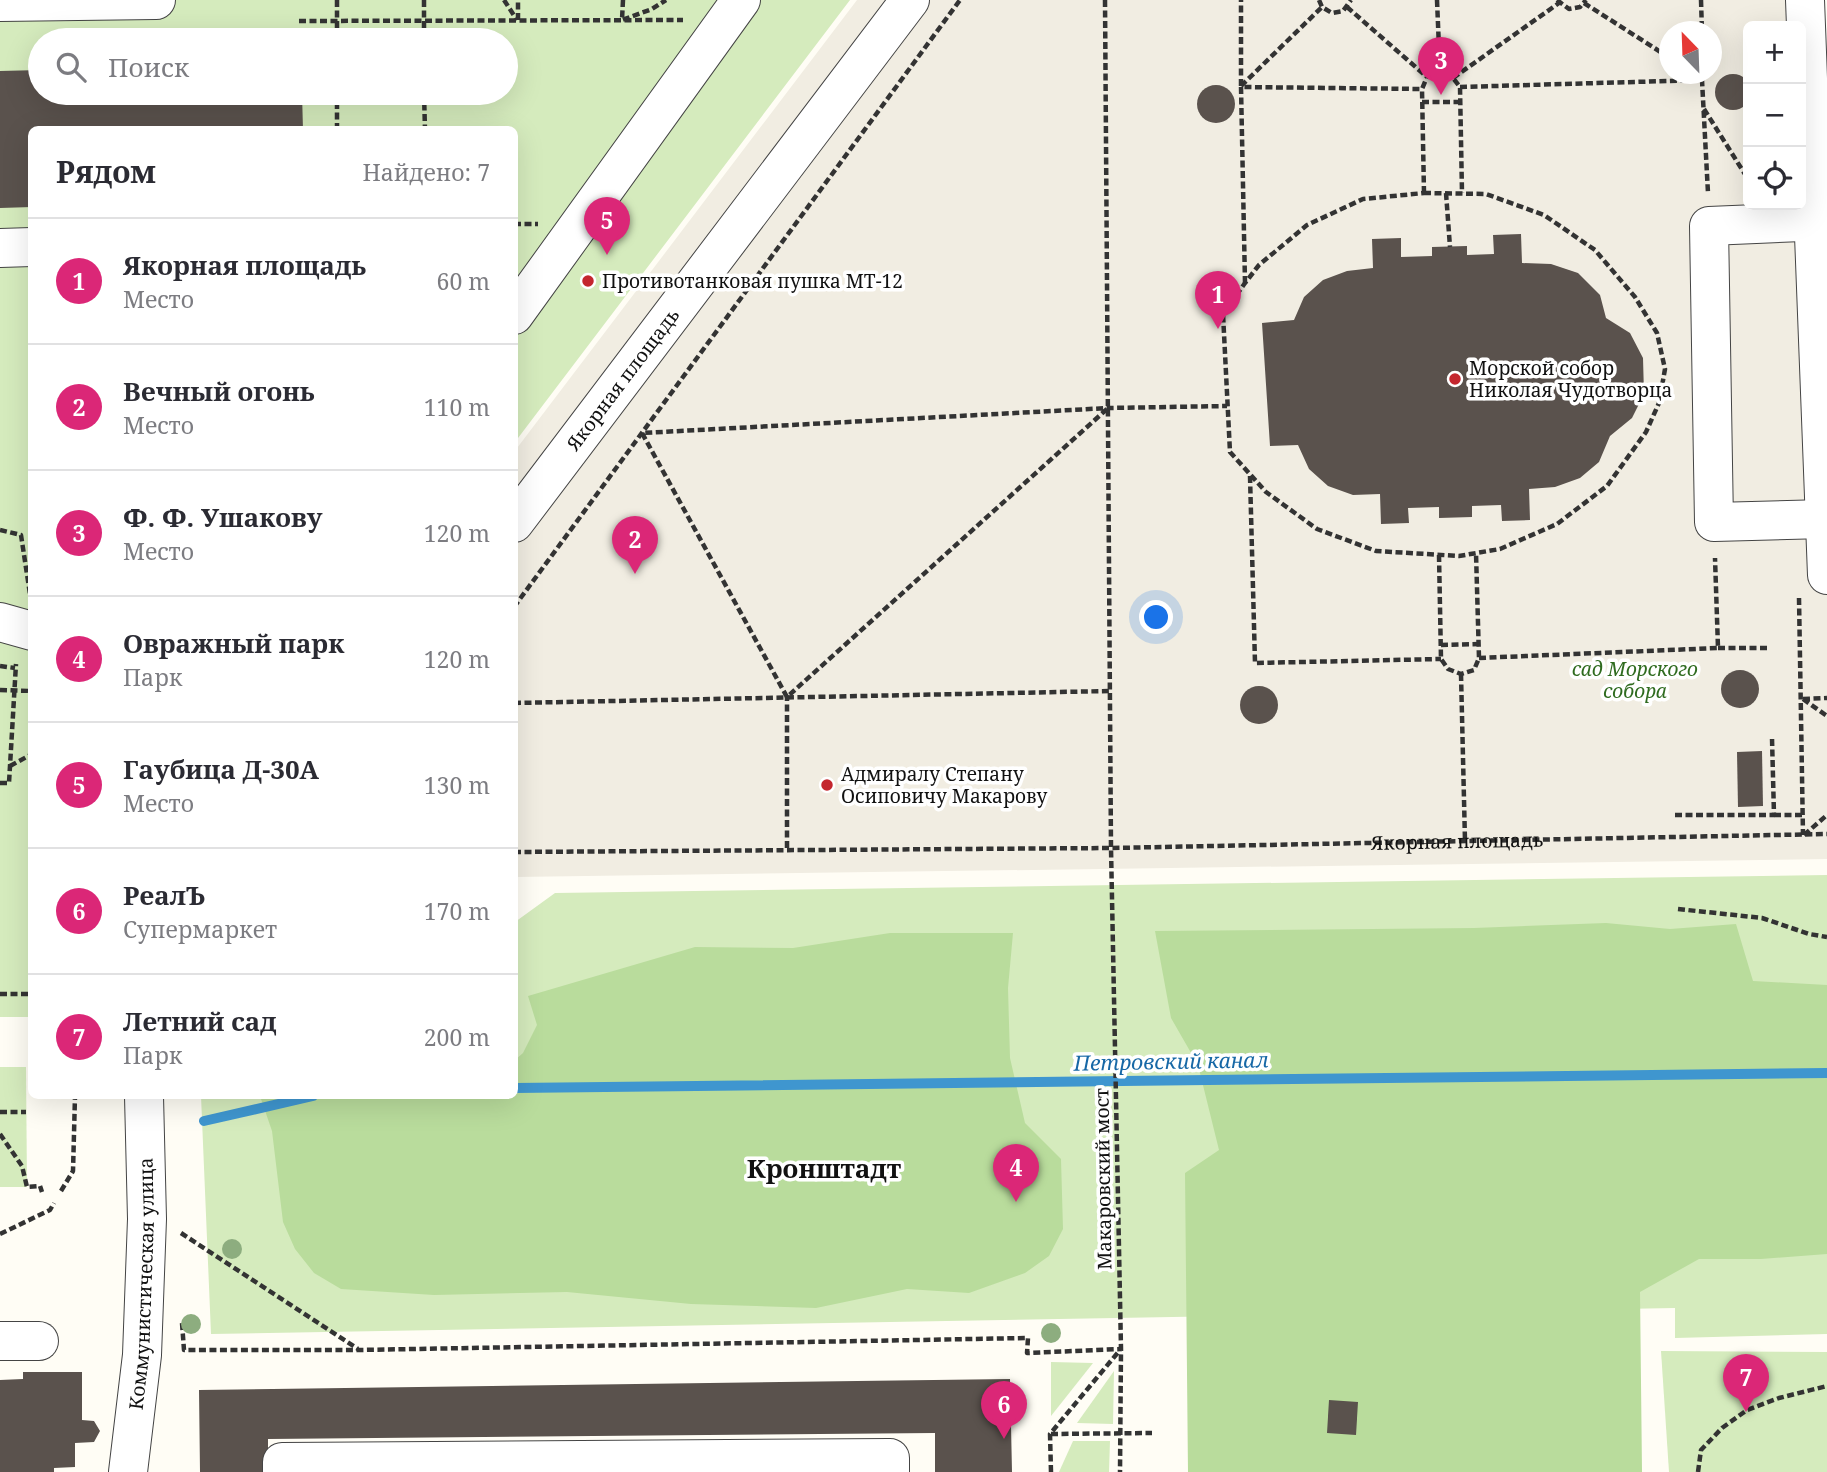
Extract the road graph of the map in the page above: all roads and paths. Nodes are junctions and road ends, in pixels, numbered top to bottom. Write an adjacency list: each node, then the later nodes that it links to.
1 (156, 0): 18 (street)
2 (337, 0): 27 (path)
3 (424, 0): 28 (path)
4 (504, 0): 23 (path)
5 (519, 0): 23 (path)
6 (623, 0): 24 (path)
7 (666, 0): 24 (path)
8 (741, 0): 59 (street)
9 (910, 0): 64 (street, Якорная площадь)
10 (960, 0): 62 (path)
11 (1105, 0): 61 (path, Макаровский мост)
12 (1241, 0): 39 (path)
13 (1319, 0): 21 (path)
14 (1351, 0): 22 (path)
15 (1437, 0): 33 (path)
16 (1701, 0): 29 (path)
17 (1805, 0): 37 (street)
18 (0, 2)
19 (1558, 2): 20 (path); 35 (path)
20 (1585, 2): 32 (path)
21 (1322, 7): 22 (path); 39 (path)
22 (1347, 7): 34 (path)
23 (518, 20): 24 (path); 28 (path)
24 (622, 20): 25 (path)
25 (692, 20)
26 (299, 21): 27 (path)
27 (337, 21): 28 (path); 30 (path)
28 (424, 21): 31 (path)
29 (1702, 21)
30 (337, 28)
31 (424, 28)
32 (1659, 51)
33 (1440, 72): 34 (path); 35 (path)
34 (1427, 77): 41 (path)
35 (1454, 78): 40 (path)
36 (1659, 78): 40 (path)
37 (1818, 82): 53 (street)
38 (1702, 84): 46 (path)
39 (1241, 87): 41 (path); 58 (path)
40 (1460, 87): 43 (path)
41 (1422, 89): 42 (path)
42 (1423, 102): 43 (path); 52 (path)
43 (1460, 102): 50 (path)
44 (337, 105): 47 (path)
45 (425, 105): 48 (path)
46 (1704, 108): 49 (path); 54 (path)
47 (337, 126)
48 (425, 126)
49 (1743, 171)
50 (1462, 192): 51 (path); 67 (path)
51 (1446, 193): 52 (path); 56 (path)
52 (1424, 194): 58 (path)
53 (1820, 221): 54 (street); 65 (street)
54 (1709, 226): 66 (street)
55 (28, 247): 57 (street)
56 (1450, 247)
57 (0, 248)
58 (1245, 284): 60 (path)
59 (518, 309)
60 (1227, 406): 61 (path); 63 (path)
61 (1108, 408): 62 (path); 85 (path, Макаровский мост); 86 (path)
62 (642, 433): 70 (path); 86 (path)
63 (1250, 474): 68 (path); 78 (path)
64 (518, 518)
65 (1825, 519): 66 (street); 69 (street)
66 (1714, 522): 75 (path)
67 (1476, 553): 68 (path); 73 (path)
68 (1439, 555): 74 (path)
69 (1827, 575)
70 (518, 602)
71 (0, 622): 72 (street)
72 (28, 630)
73 (1479, 644): 74 (path); 77 (path)
74 (1441, 645): 78 (path)
75 (1718, 648): 76 (path); 77 (path)
76 (1770, 648)
77 (1479, 658): 82 (path)
78 (1441, 659): 82 (path)
79 (1801, 659): 88 (path)
80 (0, 666): 81 (path)
81 (15, 668)
82 (1461, 674): 102 (path)
83 (0, 690): 84 (path)
84 (28, 691)
85 (1110, 691): 86 (path); 104 (path, Макаровский мост)
86 (787, 697): 89 (path); 103 (path)
87 (1827, 698): 88 (path)
88 (1803, 699): 90 (path); 98 (path)
89 (518, 703)
90 (1827, 716)
91 (1772, 738): 97 (path)
92 (0, 750): 93 (path)
93 (9, 750)
94 (28, 756): 95 (path)
95 (10, 766)
96 (1675, 815): 97 (path)
97 (1774, 815): 98 (path)
98 (1803, 815): 101 (path)
99 (1827, 815): 101 (path)
100 (1827, 834): 101 (path, Якорная площадь)
101 (1803, 835): 102 (path, Якорная площадь)
102 (1465, 841): 104 (path, Якорная площадь)
103 (787, 848): 104 (path, Якорная площадь); 105 (path, Якорная площадь)
104 (1111, 848): 124 (path, Макаровский мост)
105 (518, 852)
106 (1678, 909): 107 (path)
107 (1827, 937)
108 (0, 994): 109 (path)
109 (28, 994)
110 (75, 1099): 115 (path)
111 (145, 1099): 133 (street, Коммунистическая улица)
112 (0, 1112): 113 (path)
113 (26, 1112)
114 (0, 1134): 116 (path)
115 (61, 1191)
116 (42, 1192)
117 (47, 1202): 119 (path)
118 (54, 1203): 119 (path)
119 (50, 1210): 120 (path)
120 (0, 1234)
121 (192, 1239): 126 (path)
122 (0, 1341): 123 (street)
123 (38, 1341)
124 (1121, 1349): 126 (path); 128 (path, Макаровский мост); 130 (path)
125 (184, 1350): 126 (path)
126 (359, 1350)
127 (1827, 1387): 138 (path)
128 (1120, 1432): 129 (path); 130 (path); 137 (path, Макаровский мост)
129 (1152, 1433)
130 (1050, 1434): 136 (path)
131 (721, 1466): 132 (street); 135 (street)
132 (430, 1467): 134 (street)
133 (128, 1472)
134 (282, 1472)
135 (890, 1472)
136 (1051, 1472)
137 (1120, 1472)
138 (1698, 1472)

